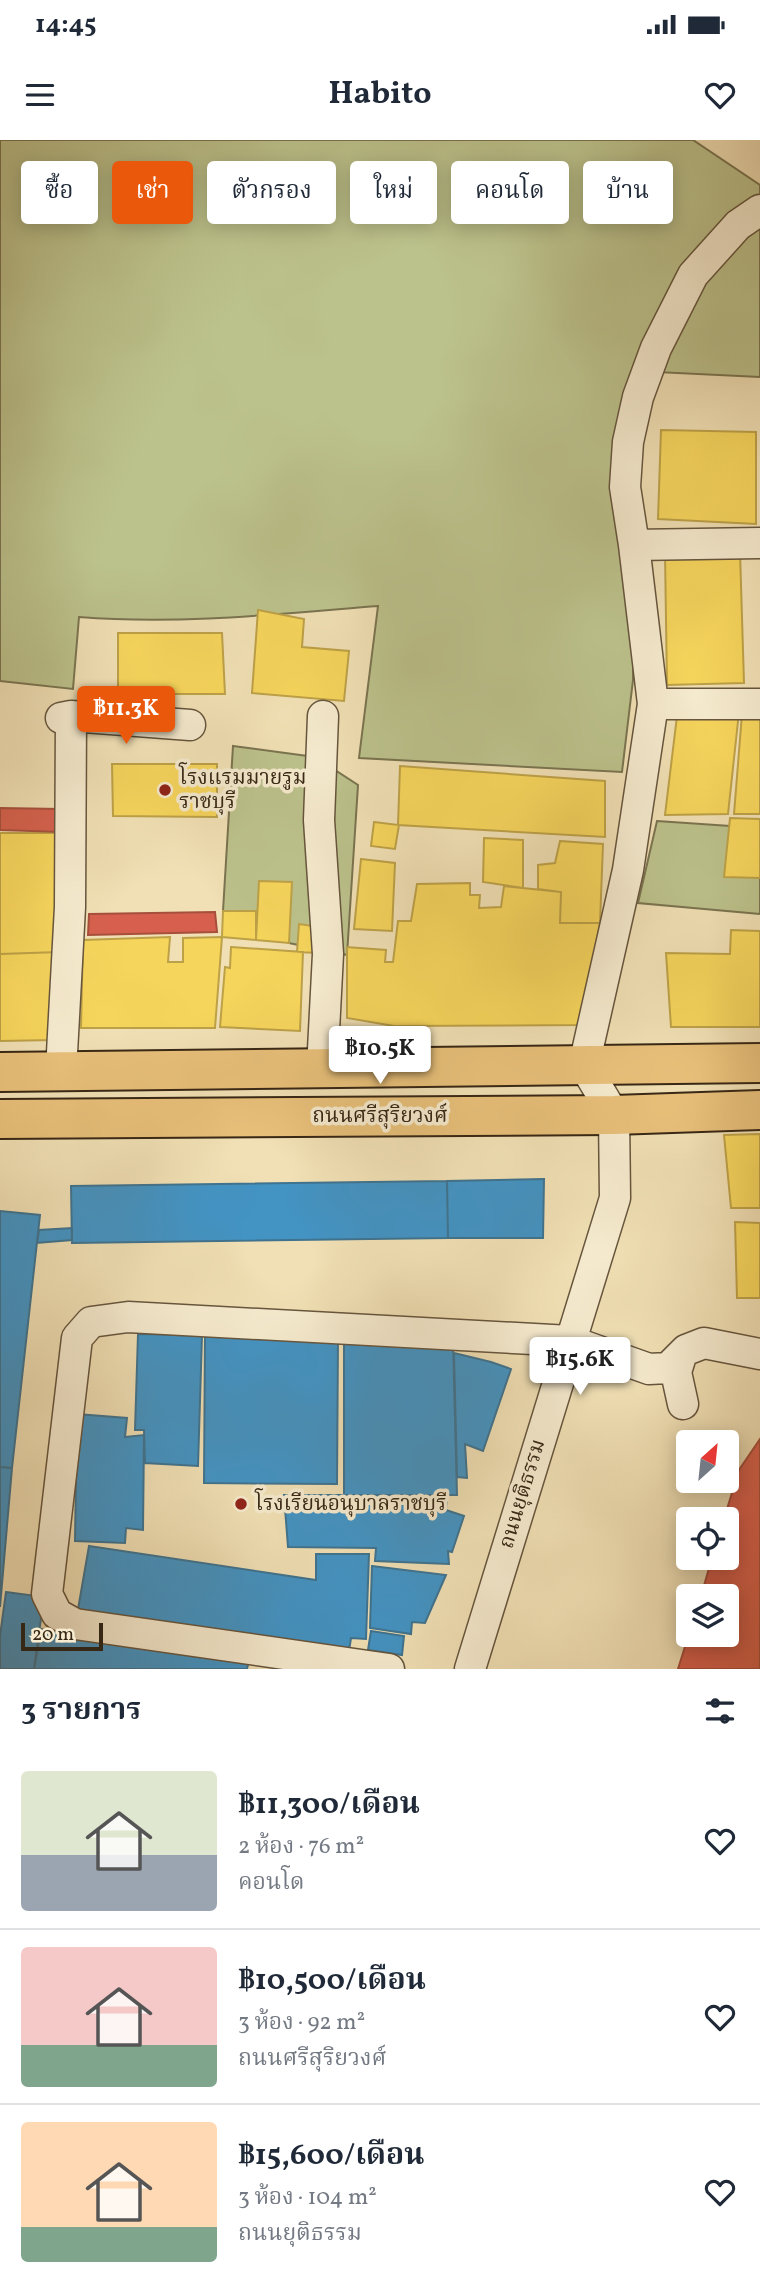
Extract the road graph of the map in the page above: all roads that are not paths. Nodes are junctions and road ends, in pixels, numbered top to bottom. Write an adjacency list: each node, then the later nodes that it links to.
1 (760, 210): 3 (street)
2 (760, 543): 3 (street)
3 (634, 545): 4 (street)
4 (653, 704): 5 (street); 9 (street)
5 (760, 704)
6 (323, 716): 10 (street)
7 (190, 725): 11 (street)
8 (760, 1063): 9 (main road)
9 (584, 1065): 10 (main road); 14 (street)
10 (322, 1069): 11 (main road)
11 (61, 1071): 12 (main road)
12 (0, 1072)
13 (760, 1110): 14 (main road, ถนนศรีสุริยวงศ์)
14 (614, 1115): 15 (main road, ถนนศรีสุริยวงศ์); 16 (street, ถนนยุติธรรม)
15 (0, 1119)
16 (570, 1341): 18 (street); 20 (street); 21 (street, ถนนยุติธรรม)
17 (760, 1354): 18 (street)
18 (681, 1356): 19 (street)
19 (683, 1404)
20 (389, 1669)
21 (470, 1669)

